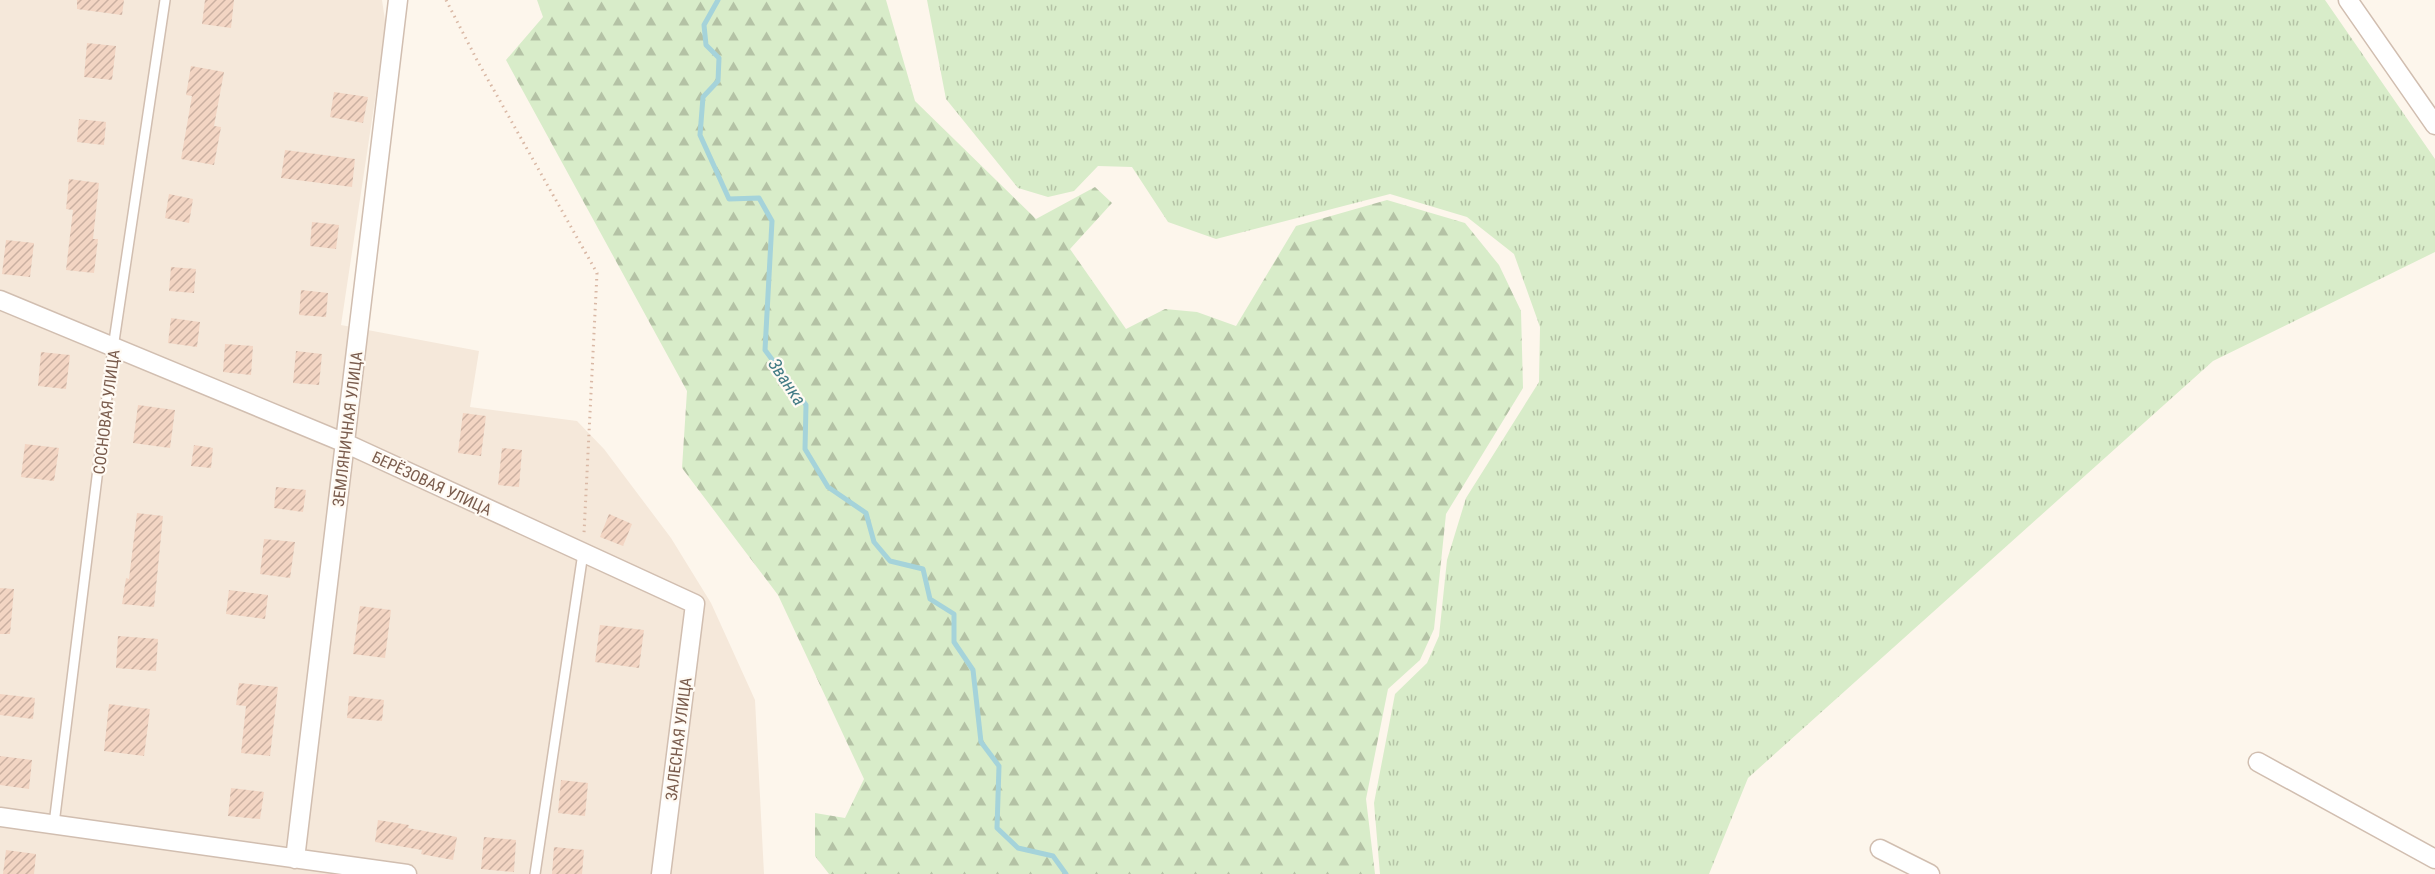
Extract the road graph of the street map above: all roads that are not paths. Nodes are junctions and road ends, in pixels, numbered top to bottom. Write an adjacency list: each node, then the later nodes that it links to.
1 (165, 0): 6 (lane, СОСНОВАЯ УЛИЦА)
2 (398, 0): 7 (street, ЗЕМЛЯНИЧНАЯ УЛИЦА)
3 (2348, 0): 4 (street)
4 (2435, 125)
5 (0, 300): 6 (street, БЕРЁЗОВАЯ УЛИЦА)
6 (113, 348): 7 (street, БЕРЁЗОВАЯ УЛИЦА); 12 (lane, СОСНОВАЯ УЛИЦА)
7 (345, 443): 8 (street, БЕРЁЗОВАЯ УЛИЦА); 14 (street, ЗЕМЛЯНИЧНАЯ УЛИЦА)
8 (583, 553): 9 (street, БЕРЁЗОВАЯ УЛИЦА); 17 (lane)
9 (696, 604): 18 (street, ЗАЛЕСНАЯ УЛИЦА)
10 (2258, 762): 15 (street)
11 (0, 817): 12 (street)
12 (54, 825): 14 (street)
13 (1880, 849): 19 (street)
14 (295, 859): 16 (street)
15 (2435, 860)
16 (406, 874)
17 (536, 874)
18 (661, 874)
19 (1930, 874)

